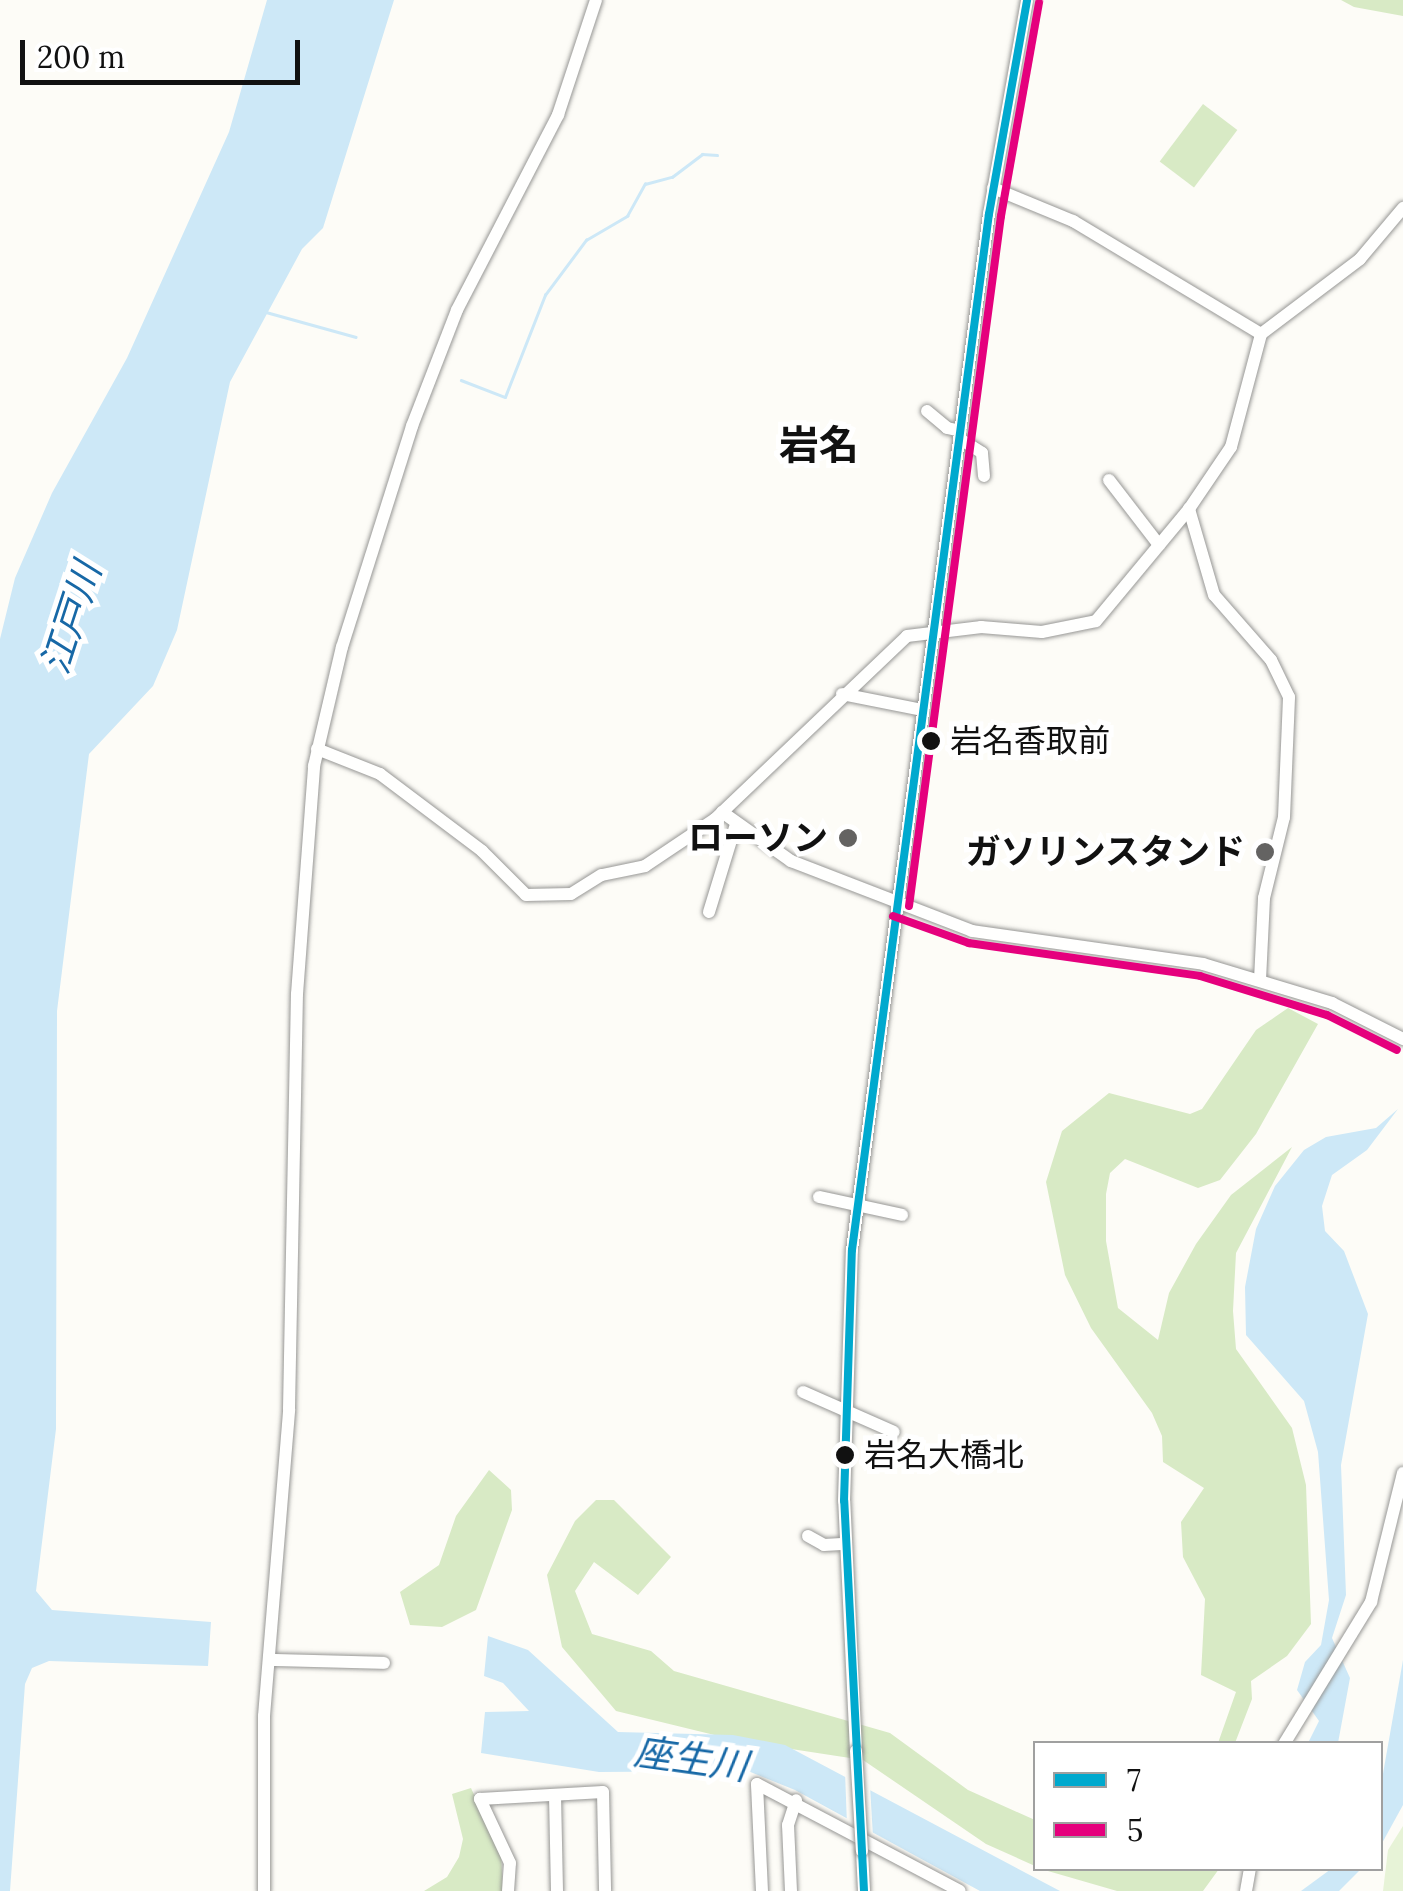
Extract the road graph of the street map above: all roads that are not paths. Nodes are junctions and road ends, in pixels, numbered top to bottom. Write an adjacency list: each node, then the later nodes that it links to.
1 (596, 0): 15 (street)
2 (1027, 0): 3 (street)
3 (993, 188): 5 (street); 7 (street)
4 (1403, 208): 5 (street)
5 (1261, 334): 10 (street)
6 (928, 410): 7 (street)
7 (960, 435): 8 (street); 12 (street)
8 (984, 476)
9 (1109, 480): 11 (street)
10 (1189, 509): 11 (street); 20 (street)
11 (1159, 545): 12 (street)
12 (933, 632): 13 (street); 14 (street)
13 (842, 694): 14 (street); 16 (street)
14 (923, 710): 18 (street)
15 (317, 749): 16 (street); 33 (street)
16 (722, 812): 17 (street)
17 (736, 824): 18 (street); 19 (street)
18 (897, 904): 20 (street); 23 (street)
19 (709, 912)
20 (1260, 980): 21 (street)
21 (1403, 1038)
22 (819, 1196): 23 (street)
23 (857, 1206): 24 (street); 26 (street)
24 (902, 1215)
25 (803, 1392): 26 (street)
26 (844, 1411): 27 (street); 30 (street)
27 (894, 1432)
28 (1403, 1473): 35 (street)
29 (808, 1536): 30 (street)
30 (846, 1544): 31 (street)
31 (848, 1586): 32 (street); 44 (street, bridge)
32 (864, 1589)
33 (272, 1660): 34 (street); 38 (street)
34 (384, 1663)
35 (1286, 1741)
36 (555, 1794): 39 (street); 40 (street); 41 (street)
37 (796, 1800): 42 (street); 43 (street); 45 (street)
38 (264, 1891)
39 (508, 1891)
40 (557, 1891)
41 (605, 1891)
42 (762, 1891)
43 (791, 1891)
44 (864, 1891)
45 (960, 1891)

